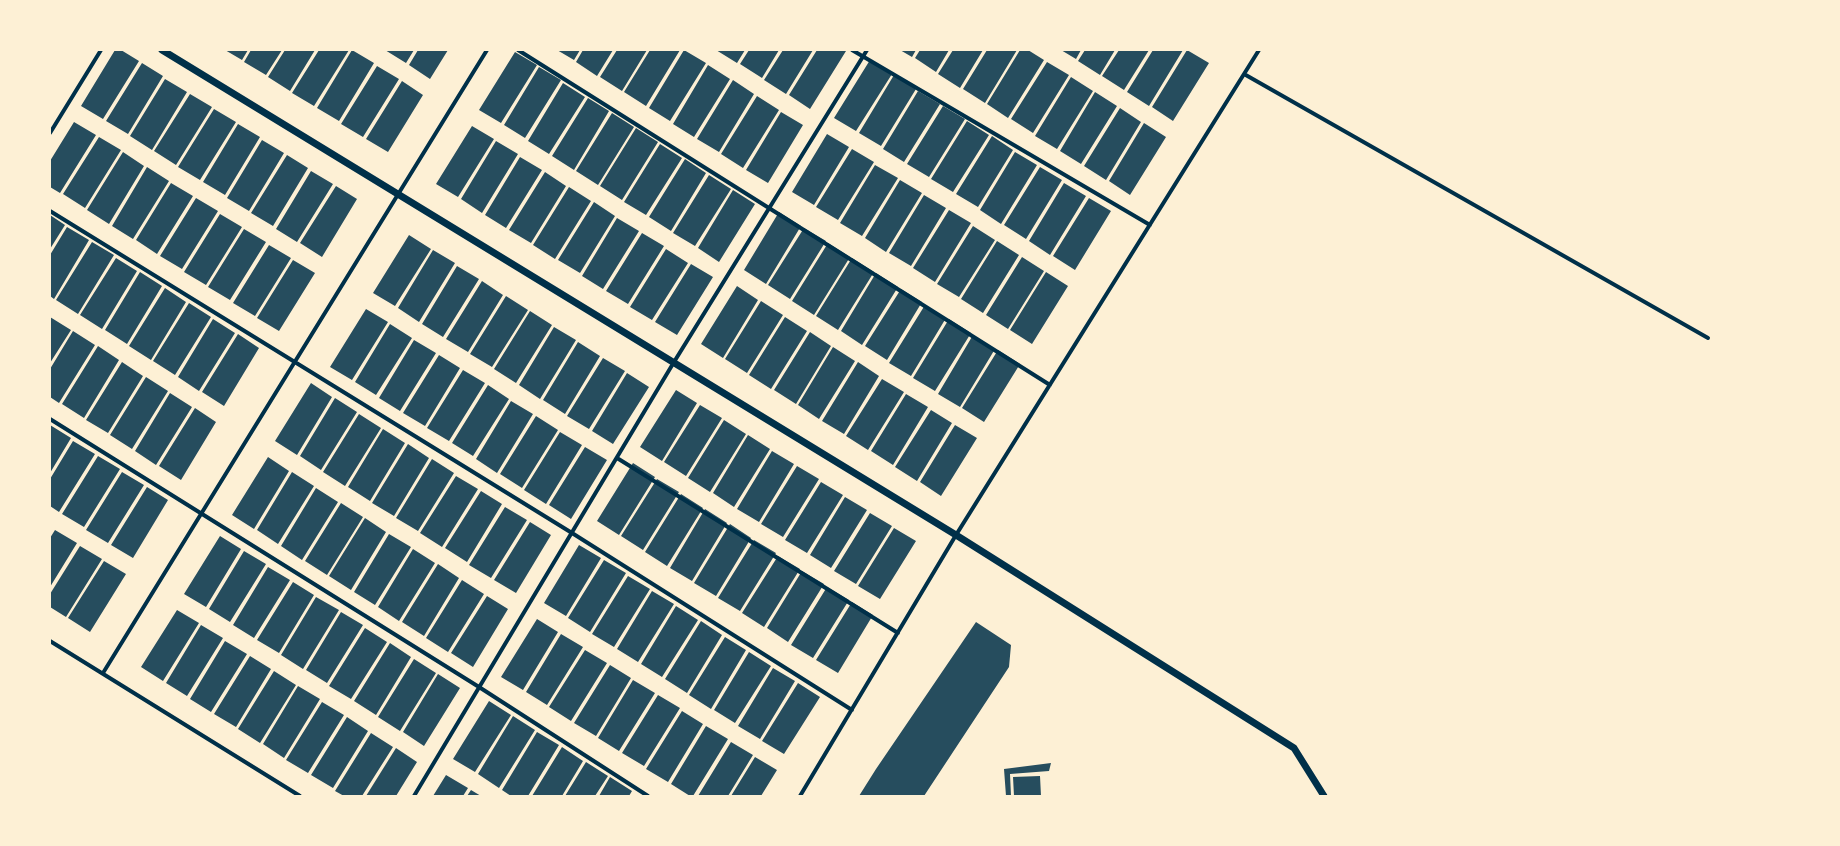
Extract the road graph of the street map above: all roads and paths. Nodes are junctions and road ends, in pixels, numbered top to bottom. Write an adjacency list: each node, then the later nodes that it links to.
1 (101, 50): 10 (street)
2 (162, 50): 11 (street)
3 (487, 50): 11 (street)
4 (518, 50): 12 (street)
5 (852, 50): 8 (street)
6 (867, 50): 8 (street)
7 (1259, 50): 9 (street)
8 (863, 57): 12 (street); 14 (street)
9 (1244, 74): 14 (street); 15 (street)
10 (50, 133)
11 (398, 195): 16 (street); 17 (street)
12 (770, 208): 16 (street); 18 (street)
13 (50, 211): 17 (street)
14 (1150, 225): 18 (street)
15 (1708, 338)
16 (674, 362): 20 (street); 23 (street)
17 (294, 363): 21 (street); 22 (street)
18 (1050, 385): 23 (street)
19 (50, 420): 21 (street)
20 (617, 458): 22 (street); 24 (street)
21 (201, 514): 26 (street); 27 (street)
22 (572, 533): 27 (street); 28 (street)
23 (956, 535): 24 (street); 33 (street)
24 (898, 633): 28 (street)
25 (50, 640): 26 (street)
26 (103, 673): 29 (street)
27 (479, 687): 30 (street); 31 (street)
28 (852, 710): 32 (street)
29 (300, 796)
30 (414, 796)
31 (648, 796)
32 (800, 796)
33 (1324, 796)

